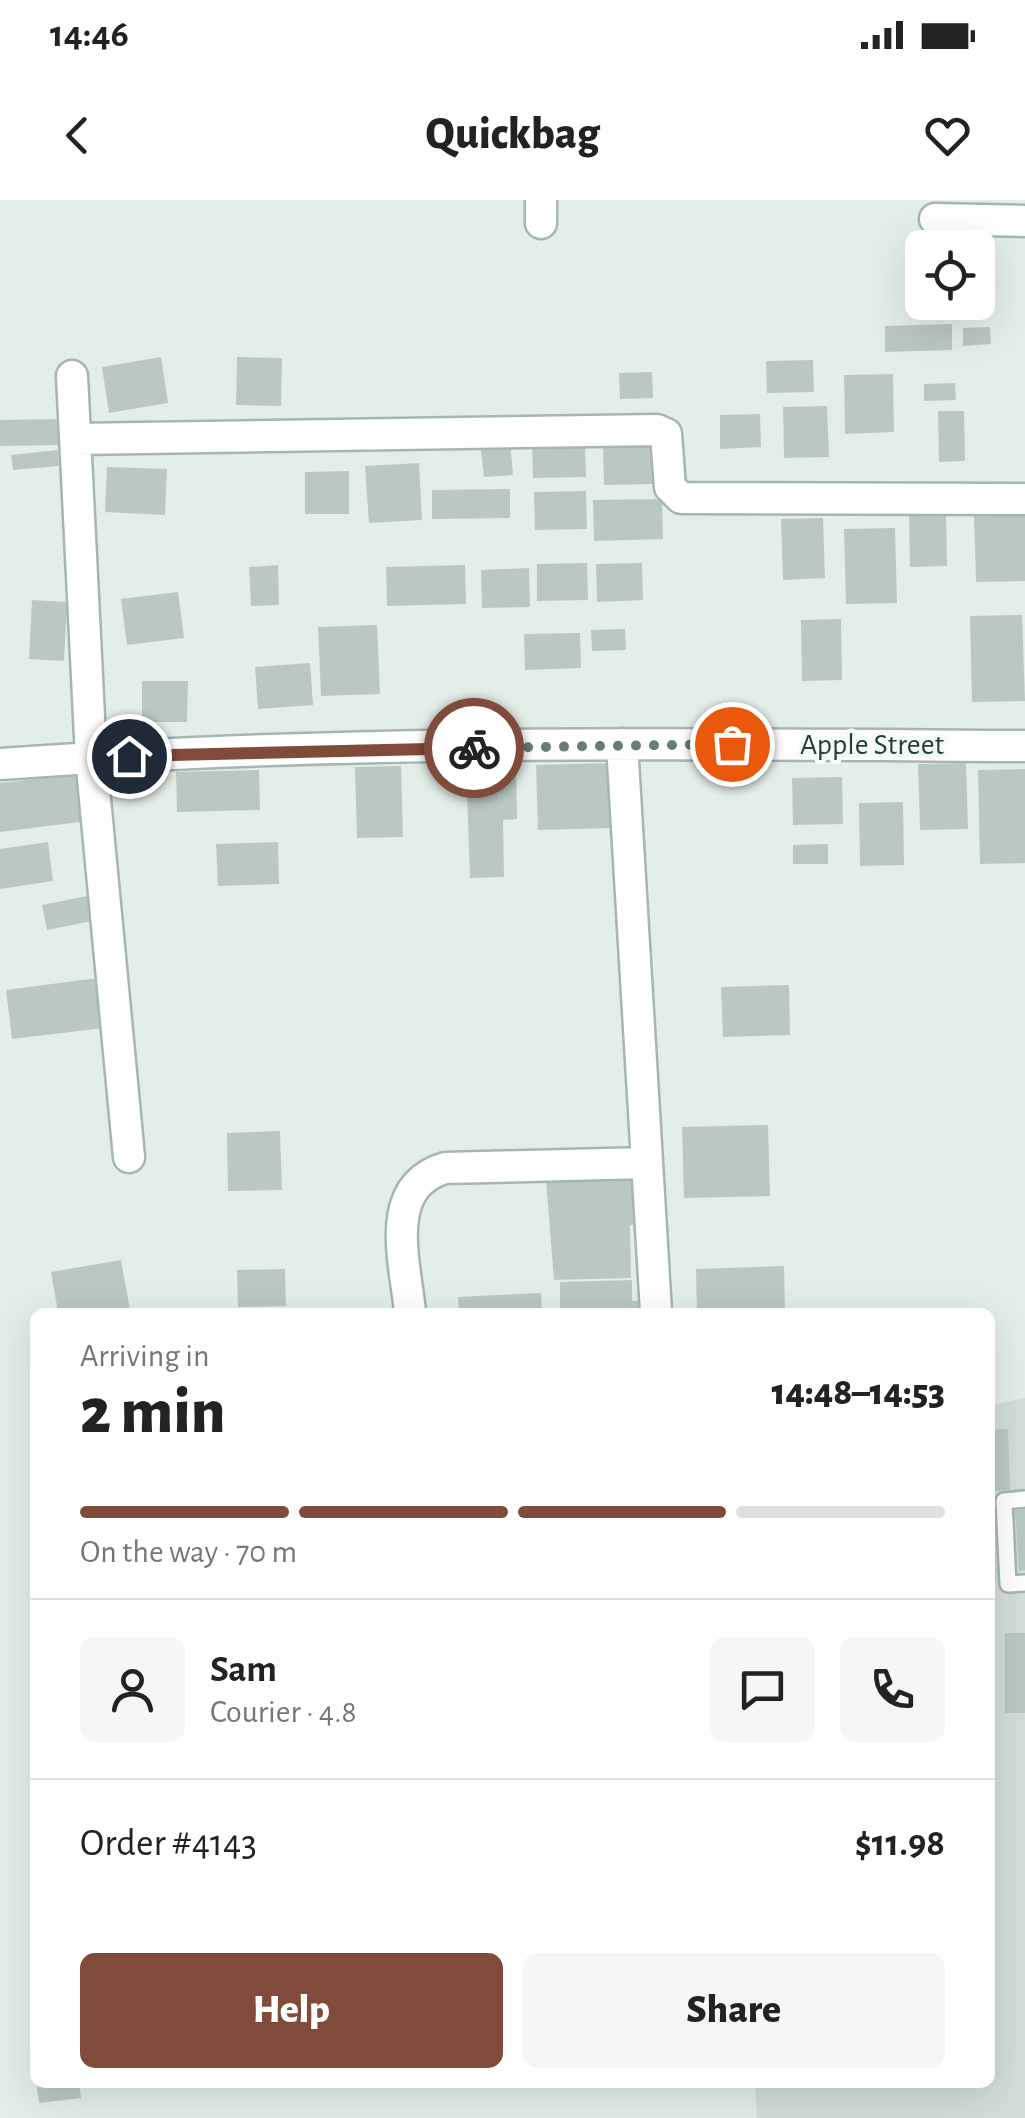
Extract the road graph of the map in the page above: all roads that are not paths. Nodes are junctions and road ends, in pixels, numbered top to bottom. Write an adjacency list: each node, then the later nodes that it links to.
1 (935, 219): 2 (street)
2 (1025, 220)
3 (72, 376): 4 (street)
4 (76, 440): 5 (street); 8 (street)
5 (1025, 499)
6 (622, 744): 7 (street, Apple Street); 8 (street, Apple Street); 11 (street)
7 (1025, 746)
8 (91, 757): 9 (street, Apple Street); 10 (street)
9 (0, 764)
10 (129, 1158)
11 (645, 1163): 12 (street); 13 (street)
12 (410, 1308)
13 (656, 1308)
14 (1025, 1499): 15 (lane)
15 (1025, 1583)

